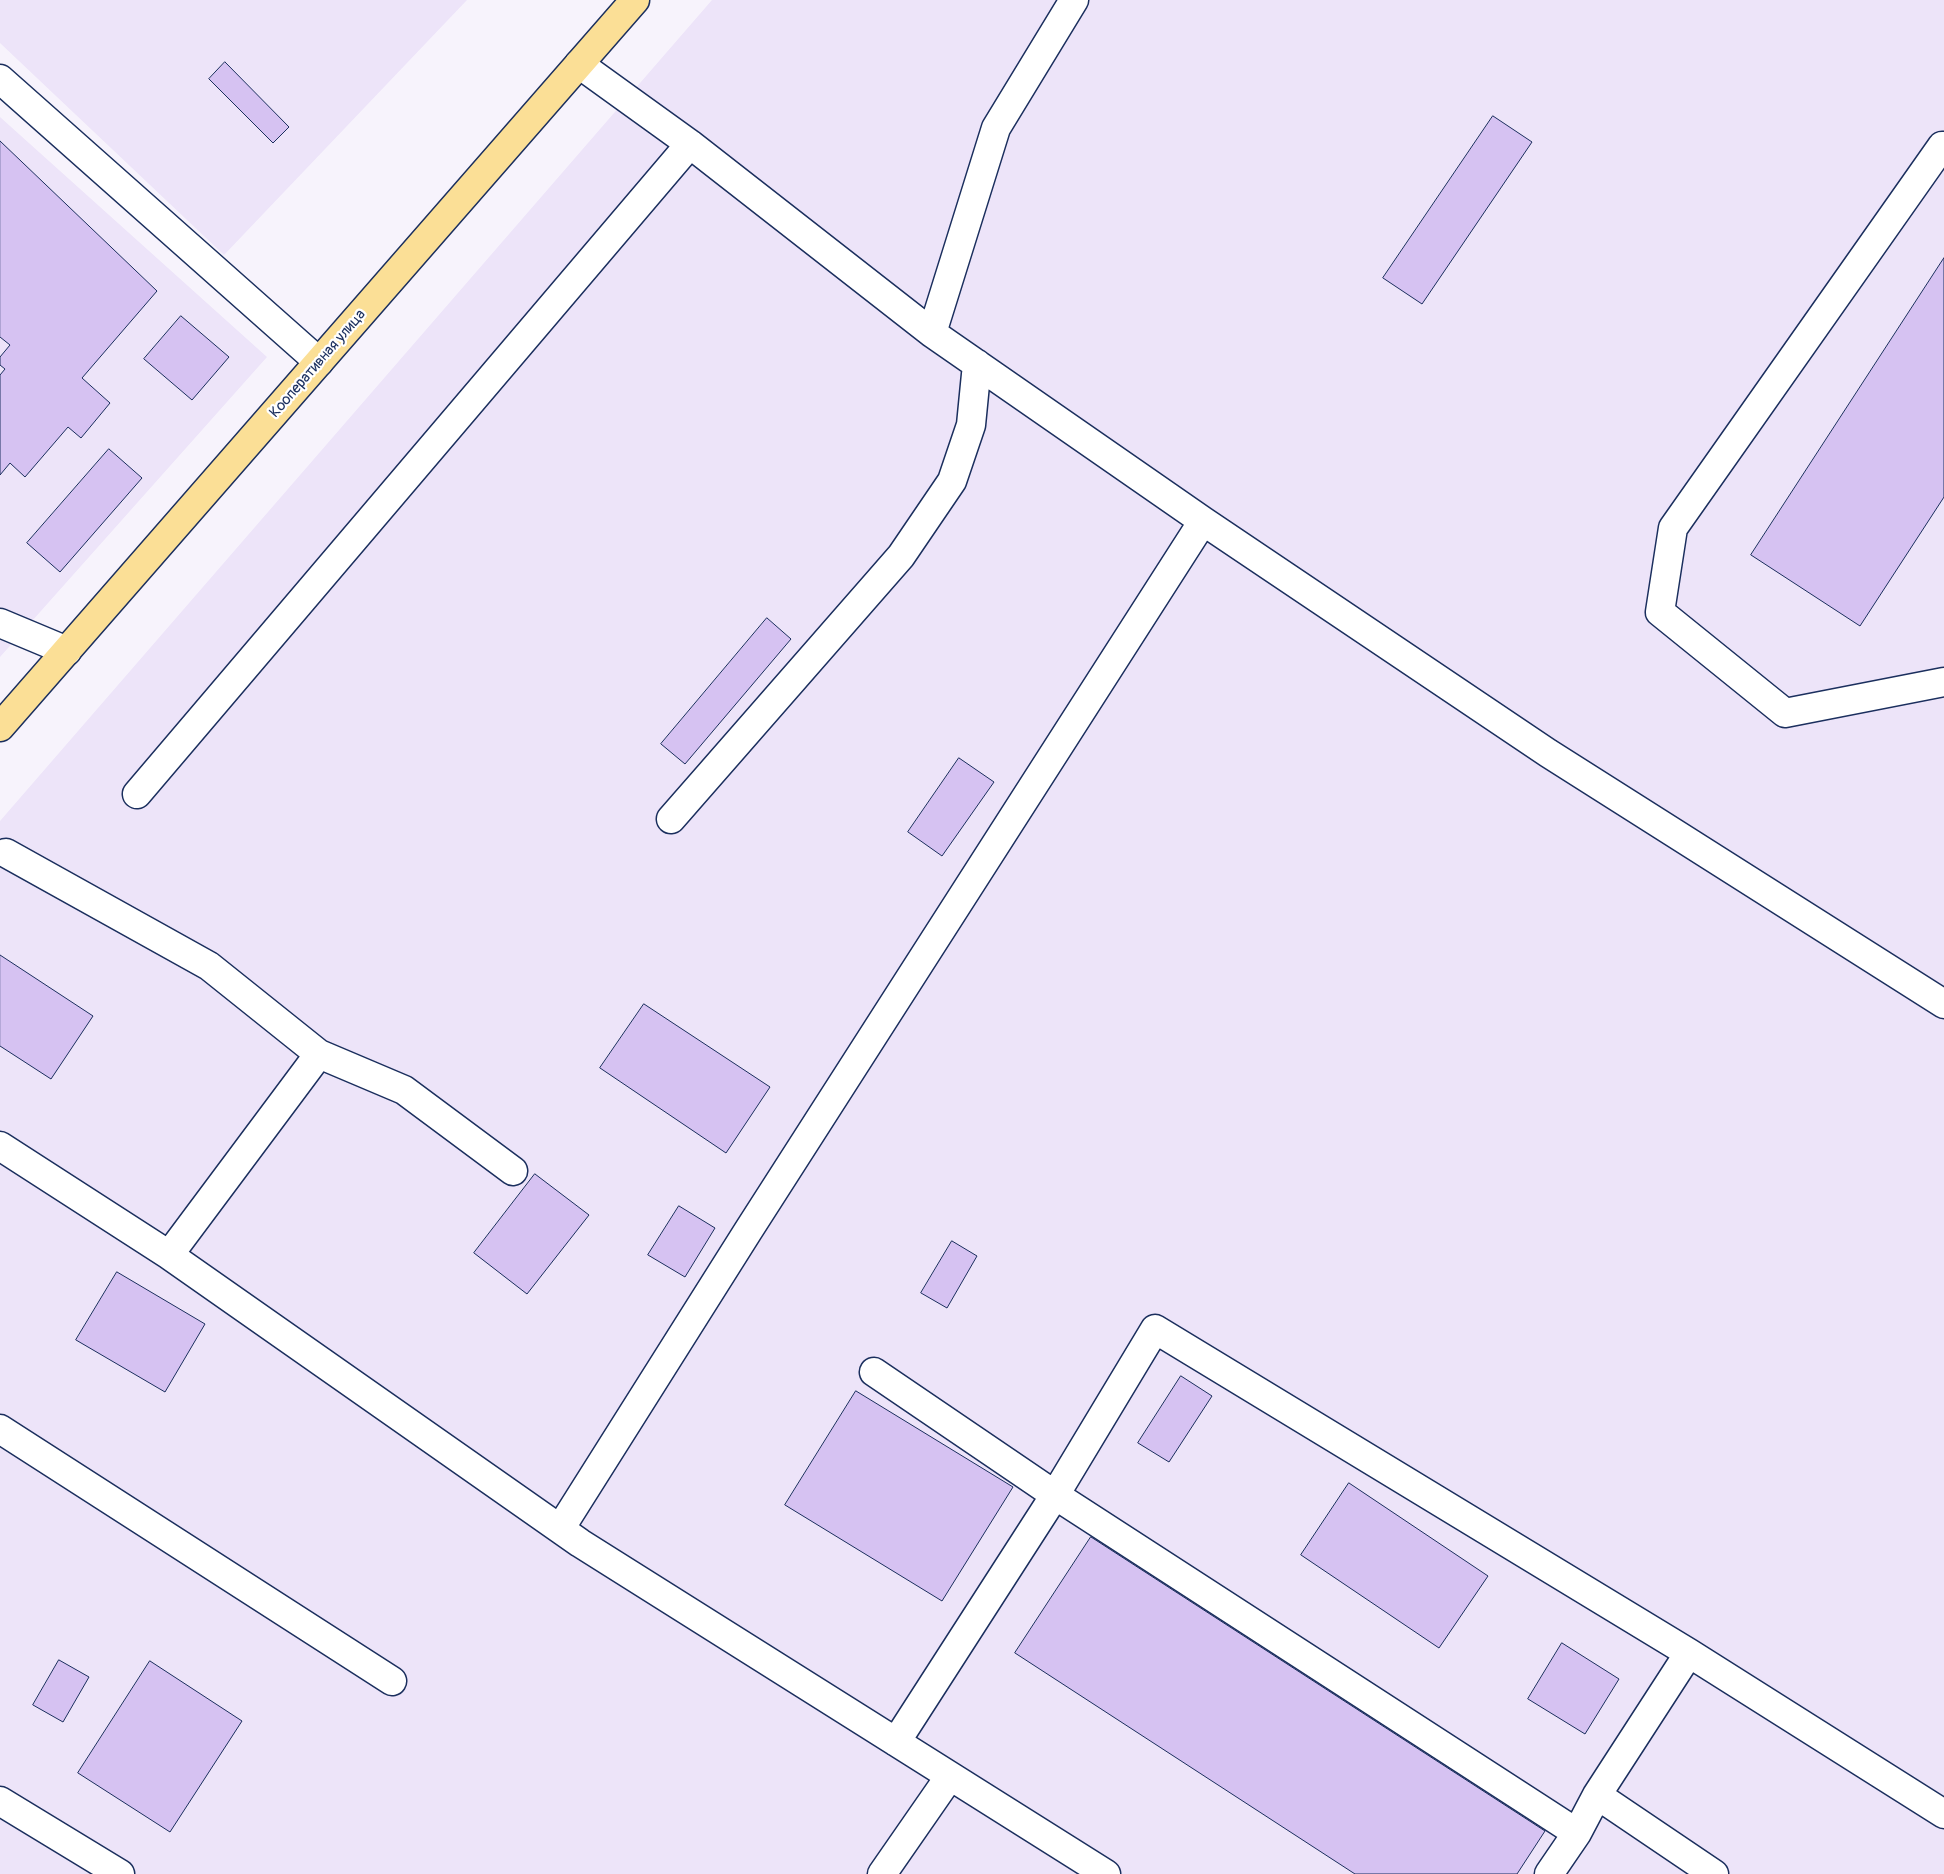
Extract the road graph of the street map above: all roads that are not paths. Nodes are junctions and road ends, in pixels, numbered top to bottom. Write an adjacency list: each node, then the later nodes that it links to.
1 (636, 0): 3 (main road, Кооперативная улица)
2 (1074, 0): 7 (lane)
3 (579, 64): 5 (lane); 8 (main road, Кооперативная улица)
4 (0, 78): 8 (lane)
5 (690, 144): 7 (lane); 15 (lane)
6 (1944, 146): 13 (lane)
7 (932, 333): 9 (lane)
8 (319, 362): 12 (main road, Кооперативная улица)
9 (977, 364): 10 (lane); 16 (lane)
10 (1203, 521): 18 (lane); 26 (lane)
11 (0, 623): 12 (lane)
12 (67, 651): 14 (main road, Кооперативная улица)
13 (1944, 682)
14 (0, 727)
15 (137, 794)
16 (672, 819)
17 (6, 853): 19 (lane)
18 (1944, 1004)
19 (319, 1054): 21 (lane); 22 (lane)
20 (0, 1146): 22 (lane)
21 (513, 1171)
22 (169, 1255): 26 (lane)
23 (874, 1372): 25 (lane)
24 (0, 1430): 28 (lane)
25 (1054, 1495): 27 (lane); 29 (lane); 34 (lane)
26 (560, 1529): 29 (lane)
27 (1689, 1653): 31 (lane); 33 (lane)
28 (392, 1681)
29 (896, 1742): 30 (lane)
30 (950, 1776): 36 (lane); 37 (lane)
31 (1597, 1795): 34 (lane); 39 (lane)
32 (0, 1800): 35 (lane)
33 (1944, 1814)
34 (1577, 1833): 38 (lane)
35 (120, 1874)
36 (882, 1874)
37 (1106, 1874)
38 (1549, 1874)
39 (1714, 1874)

